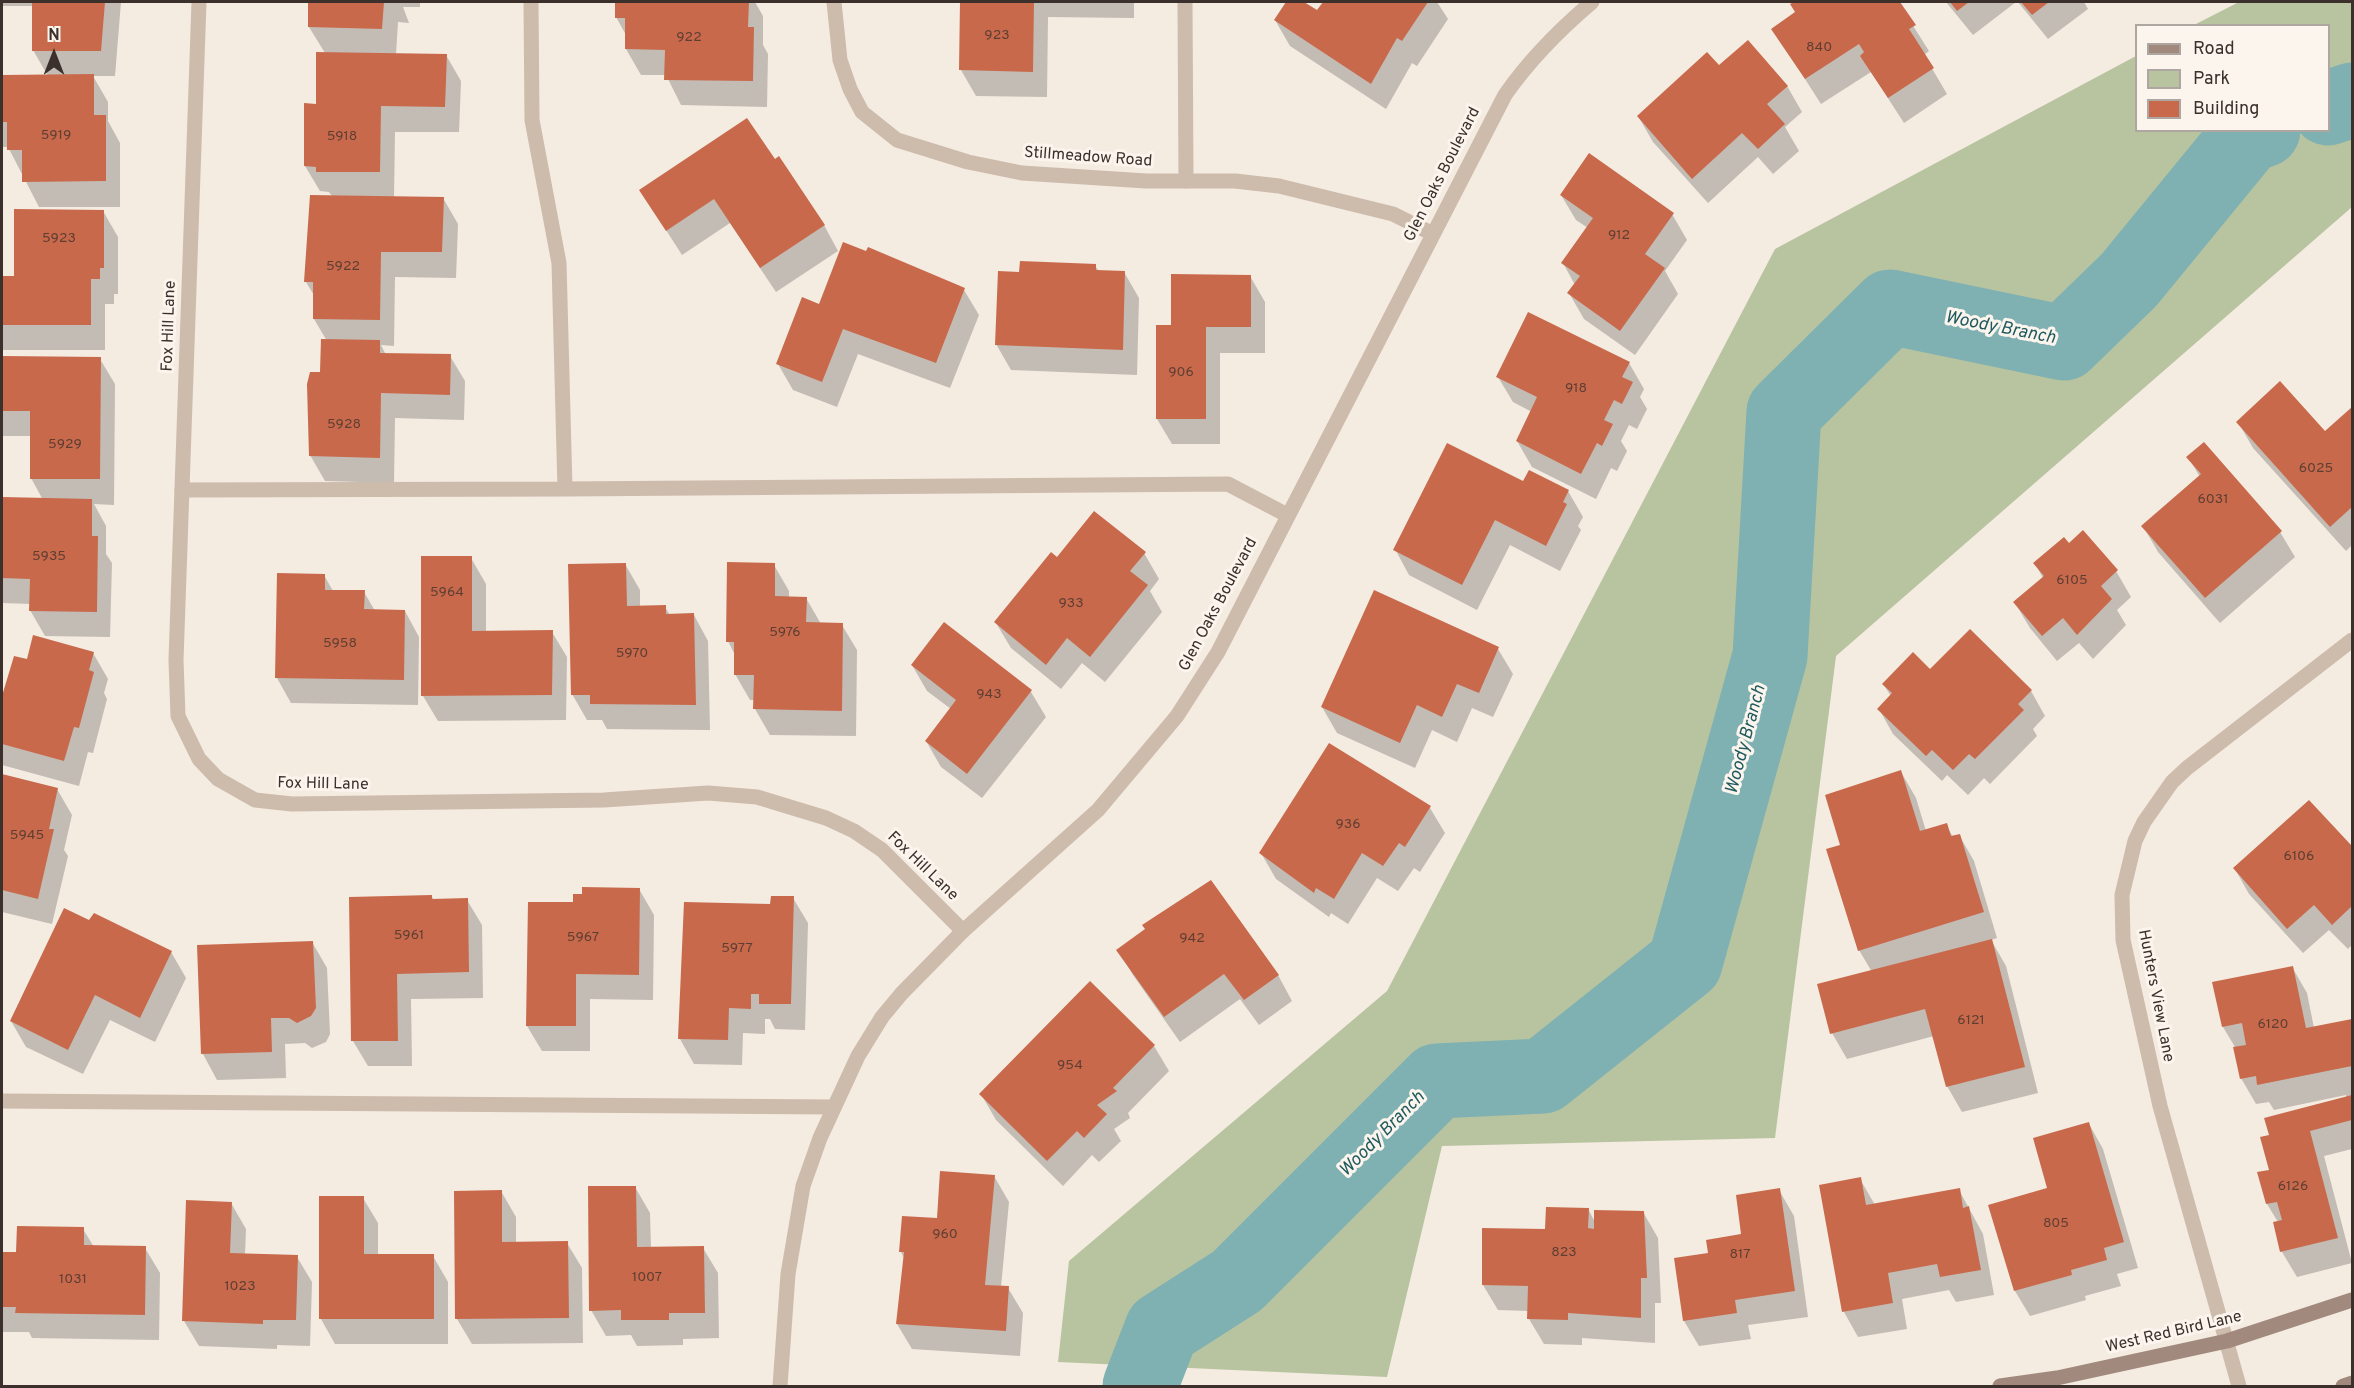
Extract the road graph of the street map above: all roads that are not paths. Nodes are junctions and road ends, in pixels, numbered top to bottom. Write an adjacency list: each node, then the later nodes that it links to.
1 (199, 2): 9 (street, Fox Hill Lane)
2 (531, 2): 8 (street)
3 (834, 2): 6 (street, Stillmeadow Road)
4 (1185, 2): 6 (street)
5 (1592, 2): 7 (street, Glen Oaks Boulevard)
6 (1186, 181): 7 (street, Stillmeadow Road)
7 (1433, 234): 10 (street, Glen Oaks Boulevard)
8 (565, 489): 9 (street); 10 (street)
9 (182, 490): 12 (street, Fox Hill Lane)
10 (1287, 516): 12 (street, Glen Oaks Boulevard)
11 (2352, 640): 16 (street, Hunters View Lane)
12 (963, 931): 14 (street, Glen Oaks Boulevard)
13 (2, 1101): 14 (street)
14 (834, 1107): 18 (street, Glen Oaks Boulevard)
15 (2352, 1300): 16 (main road, West Red Bird Lane)
16 (2228, 1341): 19 (main road, West Red Bird Lane); 20 (street, Hunters View Lane)
17 (2352, 1383): 21 (main road)
18 (780, 1386)
19 (2000, 1386)
20 (2239, 1386)
21 (2343, 1386)

